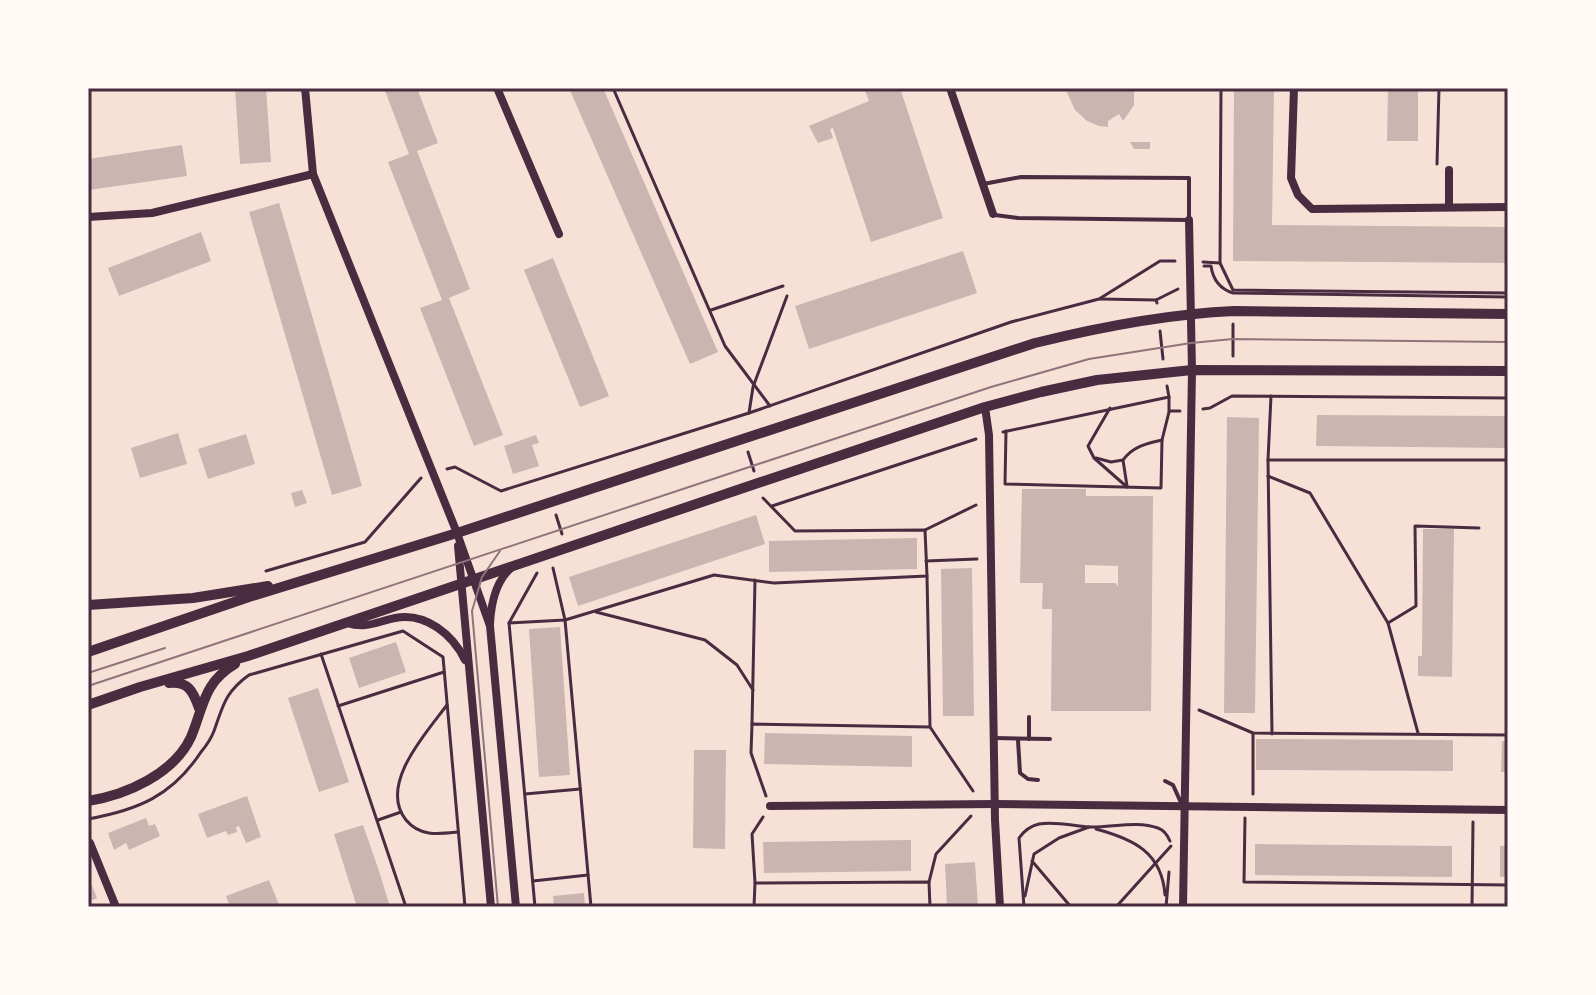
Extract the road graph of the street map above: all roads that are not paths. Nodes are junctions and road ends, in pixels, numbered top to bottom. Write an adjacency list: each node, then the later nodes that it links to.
1 (305, 88): 6 (street)
2 (497, 88): 13 (street)
3 (950, 88): 7 (street)
4 (1294, 88): 8 (street)
5 (1449, 170): 8 (street)
6 (313, 174): 11 (street); 19 (street)
7 (982, 184): 10 (street); 12 (lane)
8 (1449, 206): 9 (street)
9 (1508, 207)
10 (993, 214): 12 (lane)
11 (88, 217)
12 (1189, 220): 14 (street)
13 (559, 234)
14 (1190, 313): 15 (street); 16 (street); 19 (street)
15 (1508, 314)
16 (1192, 370): 17 (street); 18 (street); 43 (street)
17 (1508, 371)
18 (985, 407): 20 (street); 34 (street)
19 (457, 533): 21 (street); 22 (street); 23 (street)
20 (516, 565): 22 (street); 26 (street)
21 (305, 580): 24 (street); 27 (street)
22 (473, 580): 23 (street); 26 (street)
23 (461, 585): 25 (street); 29 (street)
24 (88, 605)
25 (346, 623): 28 (street); 29 (street)
26 (491, 633): 48 (street)
27 (88, 652)
28 (248, 656): 30 (street); 32 (street)
29 (469, 674): 47 (street)
30 (140, 687): 31 (street); 32 (street)
31 (88, 705)
32 (199, 708): 40 (street)
33 (1029, 717): 36 (lane)
34 (995, 738): 35 (lane); 41 (street)
35 (1018, 739): 36 (lane); 38 (lane)
36 (1029, 739): 37 (lane)
37 (1050, 739)
38 (1038, 780)
39 (1165, 781): 43 (lane)
40 (88, 801)
41 (995, 804): 42 (street); 43 (street); 49 (street)
42 (770, 806)
43 (1183, 807): 44 (street); 50 (street)
44 (1508, 810)
45 (90, 843): 46 (street)
46 (116, 907)
47 (491, 907)
48 (516, 907)
49 (1000, 907)
50 (1183, 907)

